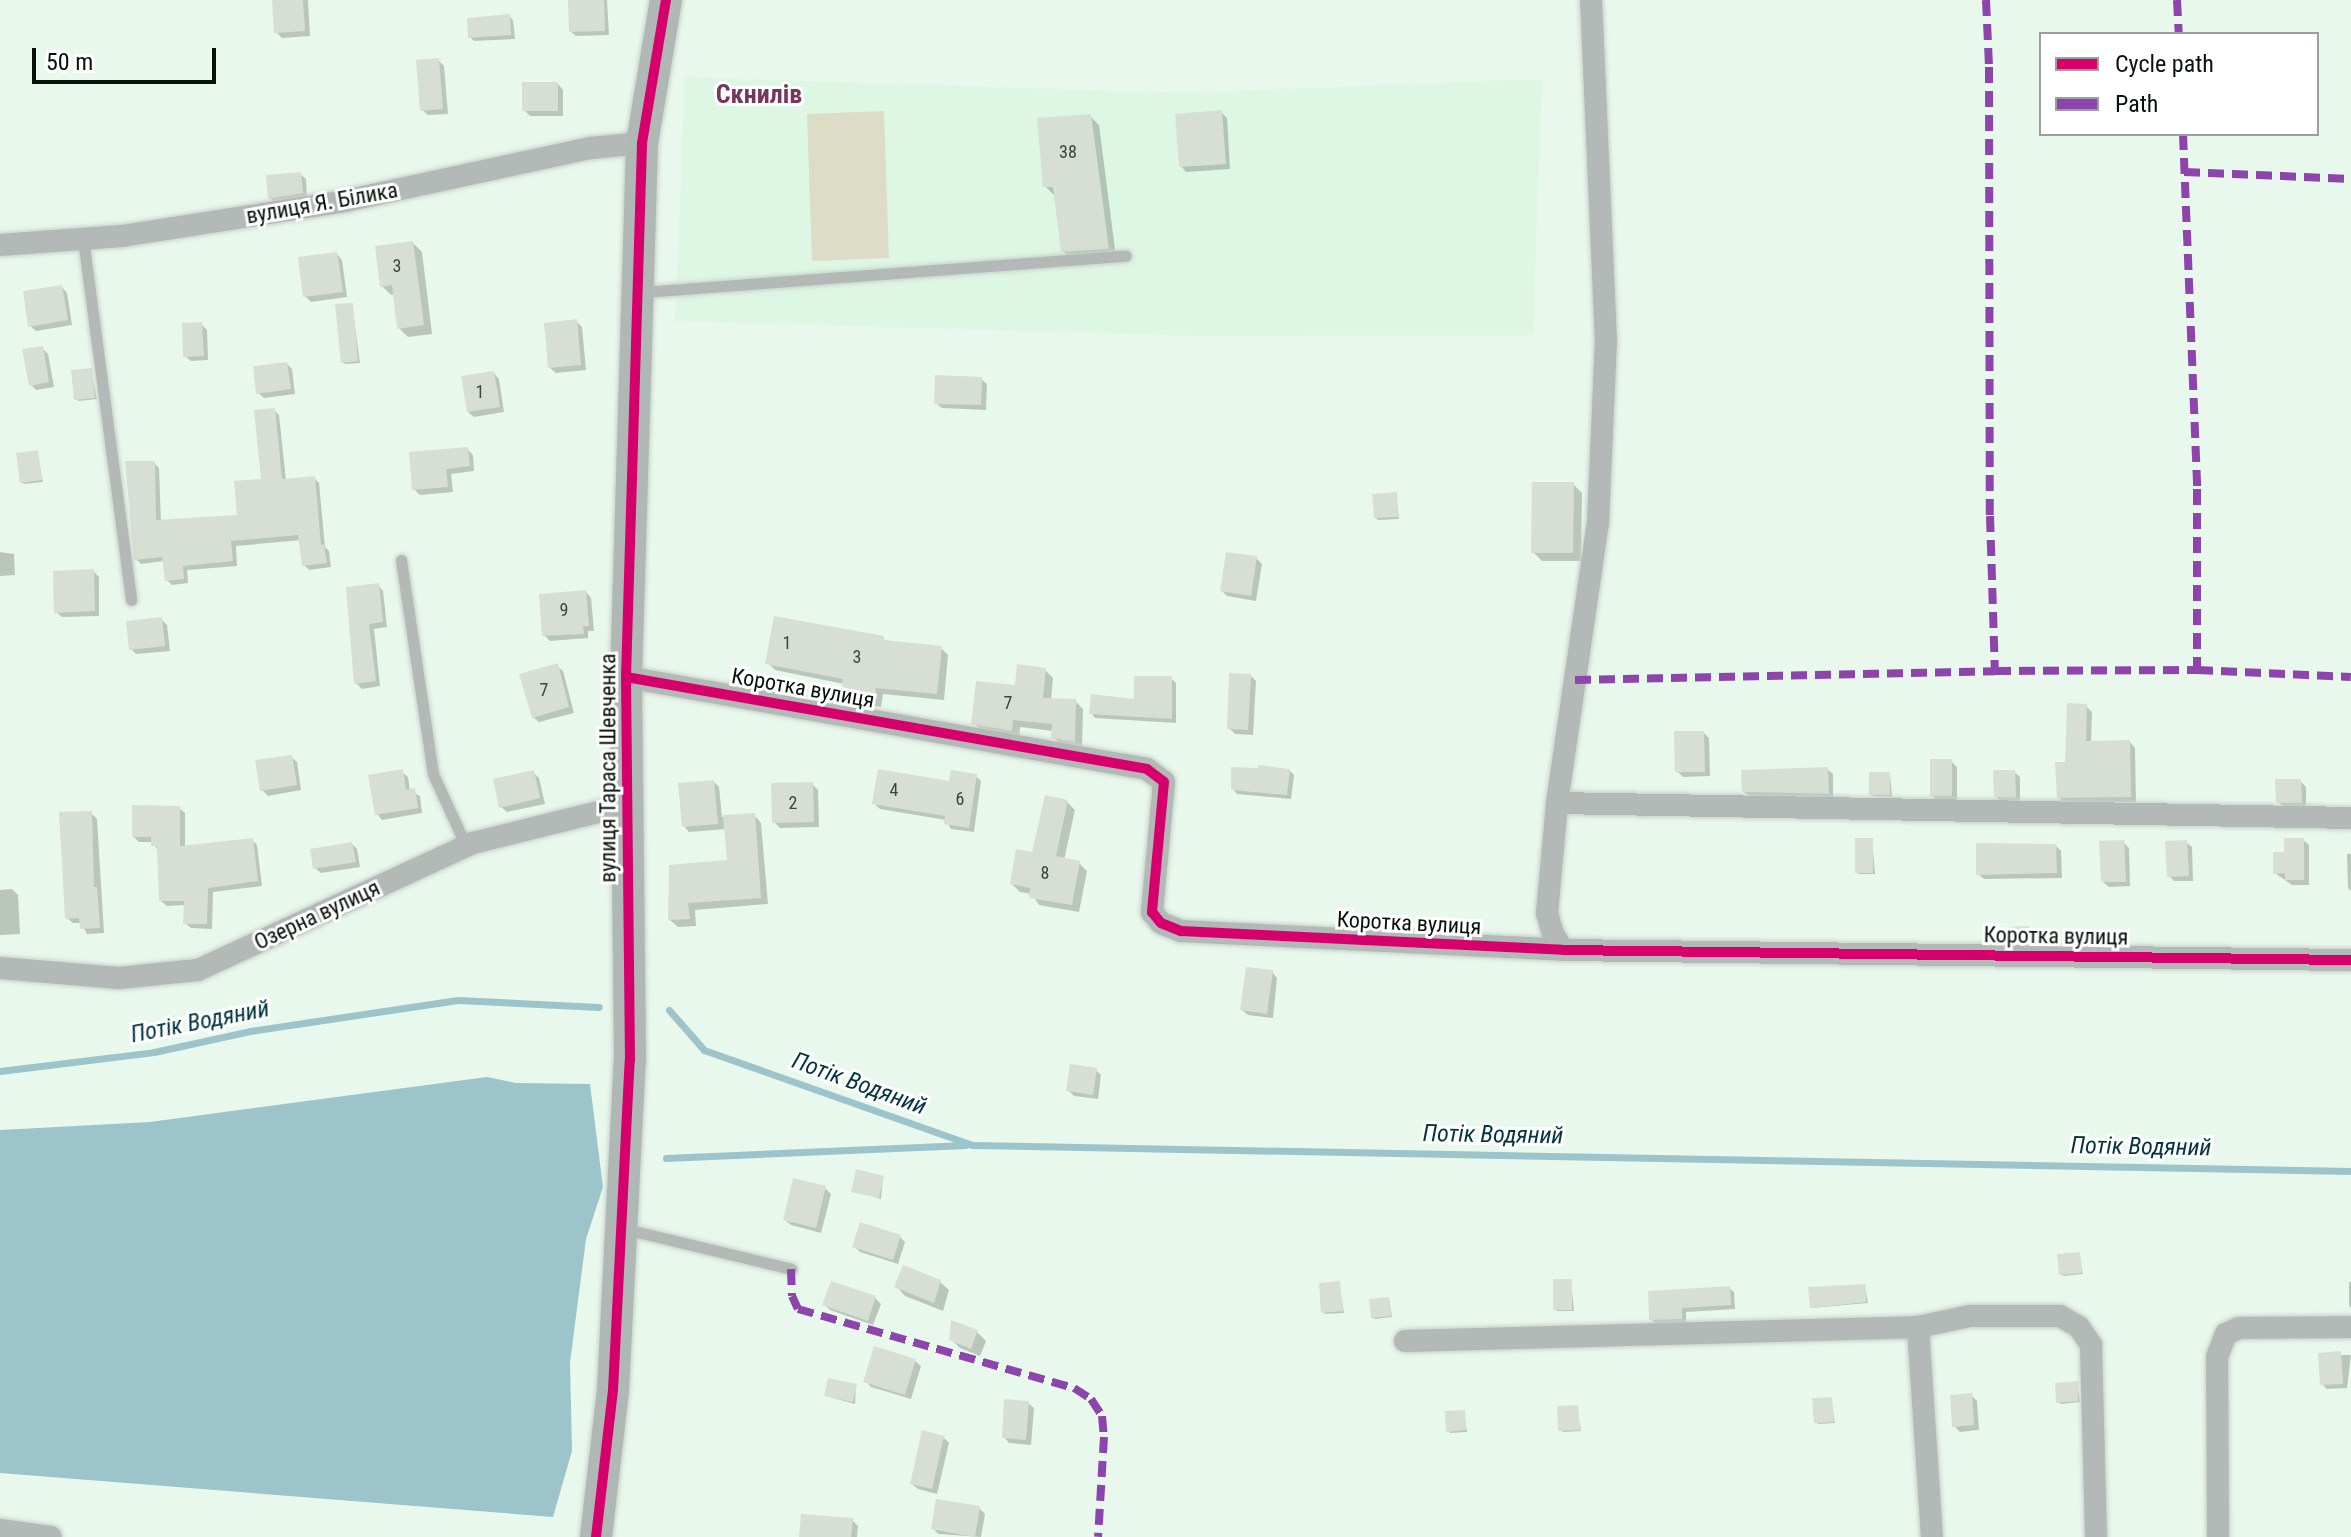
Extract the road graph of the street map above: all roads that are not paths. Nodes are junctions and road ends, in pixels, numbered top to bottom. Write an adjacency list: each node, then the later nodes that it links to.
1 (666, 0): 3 (street, вулиця Тараса Шевченка)
2 (1591, 0): 11 (street)
3 (642, 143): 4 (street, вулиця Я. Білика); 7 (street, вулиця Тараса Шевченка)
4 (83, 239): 5 (street, вулиця Я. Білика); 9 (lane)
5 (0, 245)
6 (1126, 256): 7 (lane)
7 (638, 292): 10 (street, вулиця Тараса Шевченка)
8 (401, 560): 14 (lane)
9 (131, 600)
10 (626, 677): 12 (street, вулиця Тараса Шевченка); 15 (street, Коротка вулиця)
11 (1557, 803): 13 (street); 15 (street)
12 (626, 805): 14 (street, Озерна вулиця); 18 (street, вулиця Тараса Шевченка)
13 (2351, 818)
14 (466, 846): 17 (street, Озерна вулиця)
15 (1563, 950): 16 (street, Коротка вулиця)
16 (2351, 960)
17 (0, 968)
18 (621, 1228): 19 (lane); 25 (street, вулиця Тараса Шевченка)
19 (791, 1269)
20 (1918, 1327): 22 (street); 26 (street); 27 (street)
21 (2351, 1327): 28 (street)
22 (1405, 1341)
23 (0, 1530): 24 (street)
24 (51, 1537)
25 (596, 1537)
26 (1932, 1537)
27 (2096, 1537)
28 (2218, 1537)

